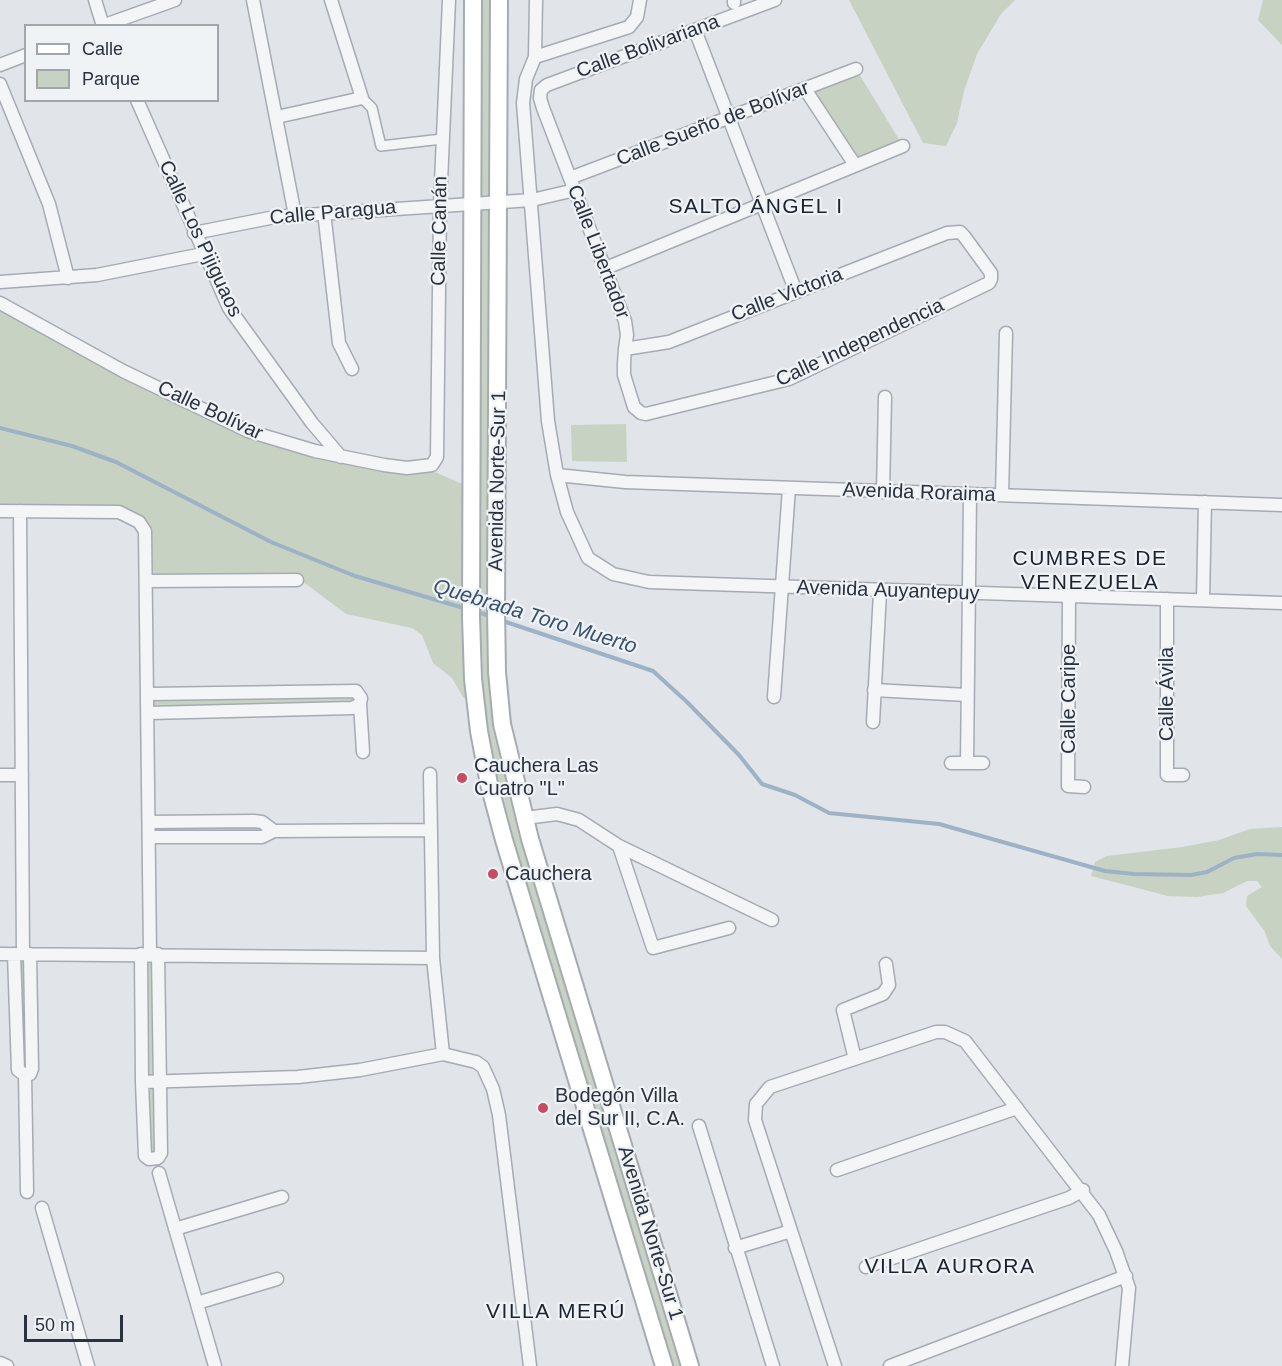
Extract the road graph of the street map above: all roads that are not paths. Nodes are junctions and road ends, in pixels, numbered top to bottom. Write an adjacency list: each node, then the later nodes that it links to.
1 (95, 0): 11 (street)
2 (175, 0): 12 (street)
3 (253, 0): 23 (street)
4 (331, 0): 20 (street)
5 (449, 0): 25 (street, Calle Canán)
6 (473, 0): 32 (main road, Avenida Norte-Sur 1)
7 (499, 0): 31 (main road, Avenida Norte-Sur 1)
8 (536, 0): 15 (street, Avenida Auyantepuy)
9 (640, 0): 15 (street)
10 (775, 0): 13 (street, Calle Bolivariana)
11 (103, 24)
12 (106, 24)
13 (695, 30): 22 (street, Calle Bolivariana); 24 (street)
14 (24, 56): 16 (street)
15 (535, 57): 30 (street, Avenida Auyantepuy)
16 (0, 65)
17 (856, 69): 19 (street, Calle Sueño de Bolívar)
18 (0, 84): 41 (street)
19 (805, 89): 24 (street, Calle Sueño de Bolívar); 27 (street)
20 (362, 98): 23 (street); 25 (street)
21 (138, 102): 37 (street, Calle Los Pijiguaos)
22 (543, 108): 28 (street, Calle Libertador)
23 (277, 117): 36 (street)
24 (729, 118): 28 (street, Calle Sueño de Bolívar); 33 (street)
25 (442, 139): 34 (street, Calle Canán)
26 (903, 146): 27 (street)
27 (855, 165): 33 (street)
28 (570, 178): 29 (street, Calle Libertador)
29 (575, 190): 30 (street, Calle Paragua); 40 (street, Calle Libertador)
30 (532, 200): 31 (street, Calle Paragua); 52 (street, Avenida Auyantepuy)
31 (499, 202): 32 (street, Calle Paragua); 88 (main road, Avenida Norte-Sur 1)
32 (473, 203): 34 (street, Calle Paragua); 125 (main road, Avenida Norte-Sur 1)
33 (762, 204): 40 (street); 43 (street)
34 (440, 205): 35 (street, Calle Paragua); 51 (street, Calle Canán)
35 (324, 212): 36 (street, Calle Paragua); 47 (street)
36 (294, 215): 37 (street, Calle Paragua)
37 (194, 233): 39 (street, Calle Los Pijiguaos)
38 (947, 233): 43 (street, Calle Victoria); 49 (street, Calle Independencia)
39 (203, 254): 41 (street); 50 (street, Calle Los Pijiguaos)
40 (606, 268): 46 (street, Calle Libertador)
41 (68, 278): 42 (street)
42 (0, 282)
43 (796, 292): 46 (street, Calle Victoria)
44 (0, 303): 50 (street, Calle Bolívar)
45 (1006, 333): 56 (street)
46 (625, 349): 49 (street, Calle Libertador)
47 (352, 369)
48 (885, 397): 54 (street)
49 (658, 411)
50 (341, 457): 51 (street, Calle Bolívar)
51 (435, 462)
52 (557, 475): 53 (street, Avenida Roraima); 63 (street, Avenida Auyantepuy)
53 (789, 489): 54 (street, Avenida Roraima); 63 (street)
54 (883, 492): 55 (street, Avenida Roraima)
55 (970, 495): 56 (street, Avenida Roraima); 65 (street)
56 (1002, 495): 57 (street, Avenida Roraima)
57 (1205, 502): 58 (street, Avenida Roraima); 68 (street)
58 (1282, 505)
59 (0, 511): 60 (street)
60 (20, 511): 61 (street); 85 (street)
61 (147, 580): 62 (street); 72 (street)
62 (297, 580)
63 (782, 588): 64 (street, Avenida Auyantepuy); 74 (street)
64 (880, 592): 65 (street, Avenida Auyantepuy); 70 (street)
65 (968, 593): 66 (street, Avenida Auyantepuy); 73 (street)
66 (1069, 596): 67 (street, Avenida Auyantepuy); 87 (street, Calle Caripe)
67 (1167, 599): 68 (street, Avenida Auyantepuy); 86 (street, Calle Ávila)
68 (1203, 600): 69 (street, Avenida Auyantepuy)
69 (1282, 603)
70 (874, 690): 73 (street); 78 (street)
71 (249, 692): 72 (street); 75 (street); 76 (street)
72 (149, 694): 77 (street)
73 (967, 695): 81 (street)
74 (774, 697)
75 (360, 704): 76 (street); 79 (street)
76 (249, 711): 77 (street)
77 (149, 713): 89 (street)
78 (873, 722)
79 (363, 752)
80 (951, 763): 81 (street)
81 (967, 763): 82 (street)
82 (983, 763)
83 (430, 774): 90 (street)
84 (0, 775): 85 (street)
85 (22, 775): 97 (street)
86 (1183, 775)
87 (1084, 787)
88 (525, 818): 93 (street); 126 (main road, Avenida Norte-Sur 1)
89 (150, 822): 91 (street); 92 (street)
90 (430, 830): 91 (street); 99 (street)
91 (274, 831): 92 (street)
92 (150, 837): 98 (street)
93 (619, 846): 94 (street); 95 (street)
94 (772, 920)
95 (729, 928)
96 (0, 954): 97 (street)
97 (23, 954): 98 (street); 110 (street)
98 (150, 954): 99 (street); 103 (street); 104 (street)
99 (433, 958): 101 (street)
100 (886, 964): 102 (street)
101 (443, 1054): 104 (street); 124 (street)
102 (855, 1059): 105 (street); 114 (street)
103 (142, 1082): 104 (street); 104 (street)
104 (160, 1082)
105 (1017, 1108): 107 (street); 109 (street)
106 (699, 1126): 115 (street)
107 (837, 1170)
108 (159, 1173): 113 (street)
109 (1083, 1190): 116 (street); 117 (street)
110 (27, 1192)
111 (282, 1197): 113 (street)
112 (42, 1208): 122 (street)
113 (175, 1229): 119 (street)
114 (791, 1231): 115 (street); 128 (street)
115 (735, 1248): 127 (street)
116 (866, 1267)
117 (1126, 1276): 129 (street); 130 (street)
118 (277, 1280): 119 (street)
119 (197, 1303): 123 (street)
120 (0, 1363): 121 (street)
121 (7, 1366)
122 (88, 1366)
123 (215, 1366)
124 (530, 1366)
125 (664, 1366)
126 (690, 1366)
127 (773, 1366)
128 (835, 1366)
129 (890, 1366)
130 (1122, 1366)

